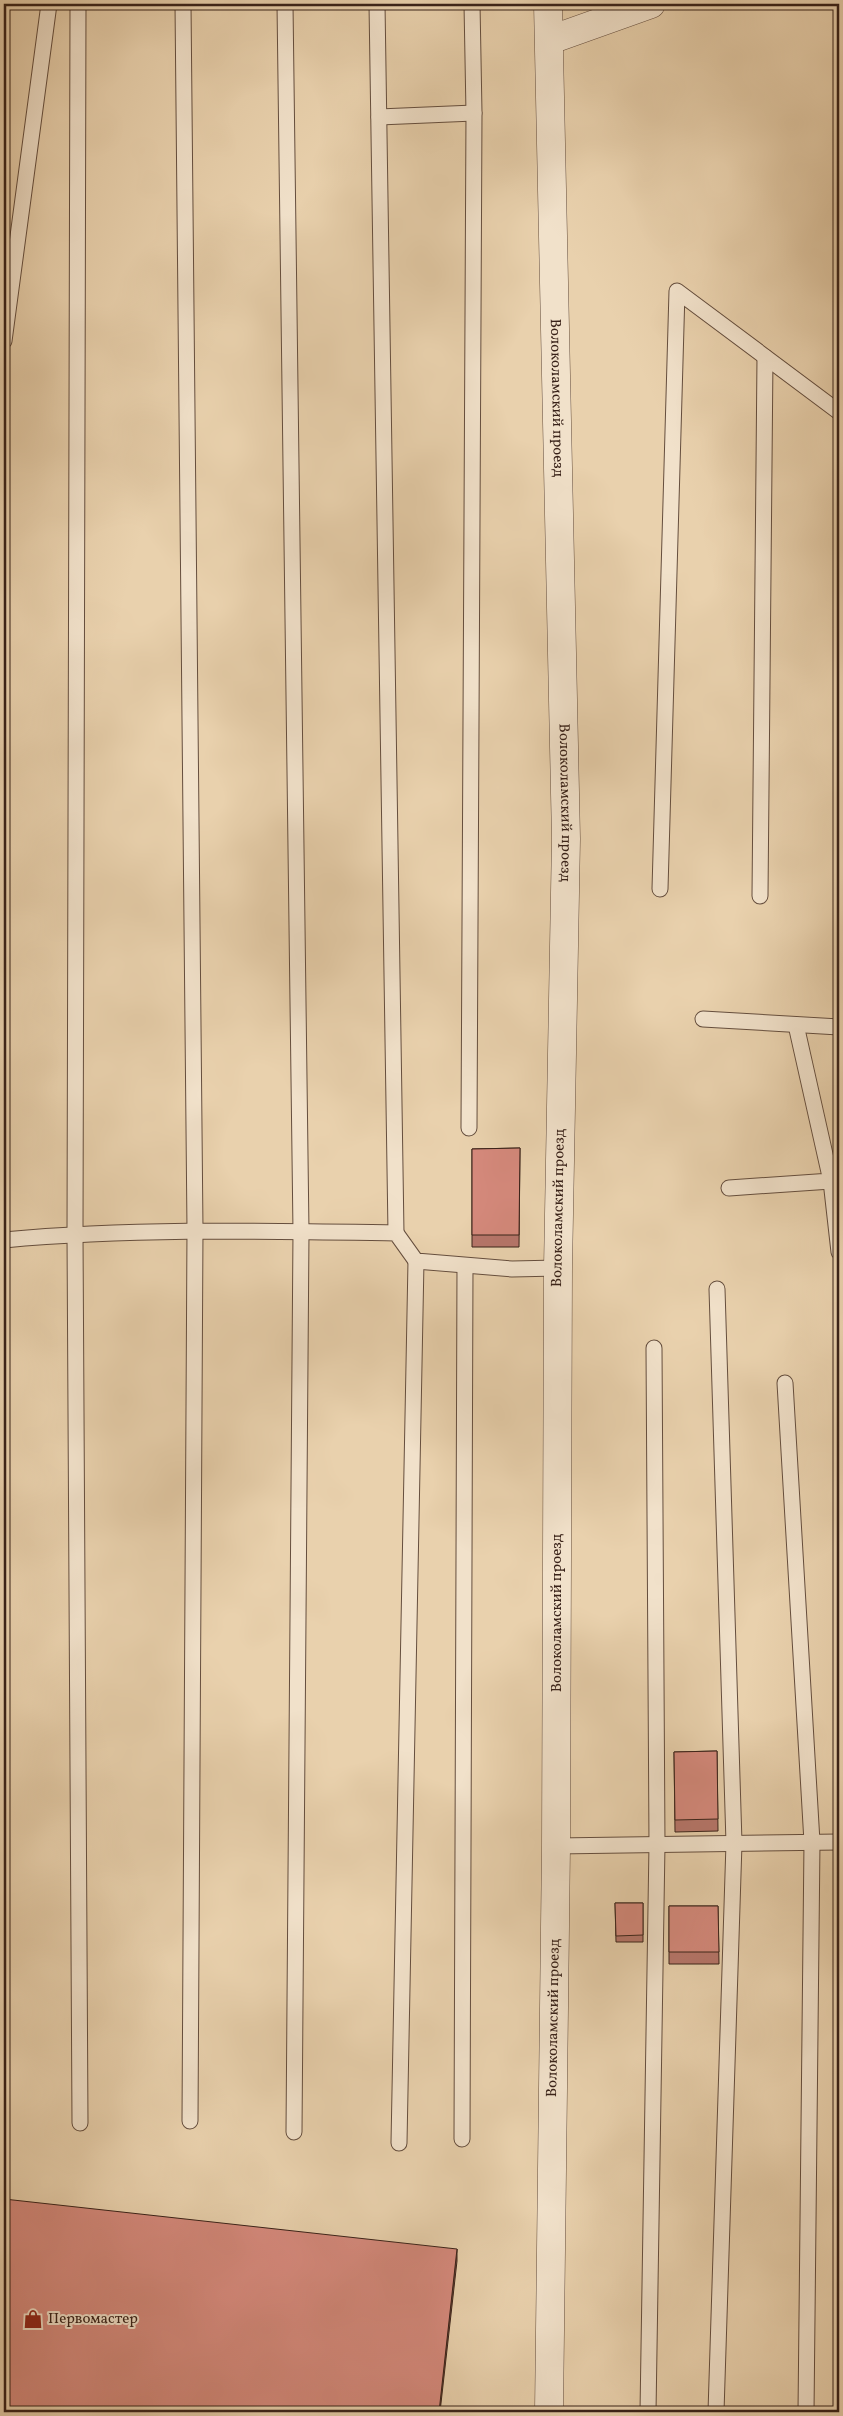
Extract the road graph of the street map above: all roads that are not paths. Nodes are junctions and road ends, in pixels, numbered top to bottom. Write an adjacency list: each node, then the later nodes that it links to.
1 (48, 4): 12 (lane)
2 (78, 4): 26 (lane)
3 (183, 4): 23 (lane)
4 (285, 4): 24 (lane)
5 (377, 4): 11 (lane)
6 (472, 4): 10 (lane)
7 (548, 4): 9 (street, Волоколамский проезд)
8 (652, 4): 9 (street)
9 (550, 40): 31 (street, Волоколамский проезд)
10 (474, 113): 11 (lane); 20 (lane)
11 (379, 117): 25 (lane)
12 (4, 341)
13 (765, 357): 14 (lane); 15 (lane); 16 (lane)
14 (839, 412)
15 (660, 889)
16 (760, 896)
17 (703, 1020): 18 (lane)
18 (796, 1025): 19 (lane); 21 (lane)
19 (839, 1027)
20 (469, 1128)
21 (835, 1181): 22 (lane); 28 (lane)
22 (729, 1188)
23 (195, 1230): 24 (lane); 26 (lane); 40 (lane)
24 (301, 1232): 25 (lane); 42 (lane)
25 (396, 1232): 29 (lane)
26 (75, 1234): 27 (lane); 41 (lane)
27 (4, 1240)
28 (839, 1252)
29 (416, 1261): 30 (lane); 44 (lane)
30 (465, 1266): 31 (lane); 43 (lane)
31 (558, 1268): 39 (street, Волоколамский проезд)
32 (717, 1289): 37 (lane)
33 (654, 1348): 38 (lane)
34 (785, 1383): 35 (lane)
35 (812, 1842): 36 (lane); 37 (lane); 48 (lane)
36 (839, 1842)
37 (734, 1843): 38 (lane); 47 (lane)
38 (657, 1844): 39 (lane); 46 (lane)
39 (556, 1846): 45 (street, Волоколамский проезд)
40 (190, 2121)
41 (80, 2123)
42 (294, 2132)
43 (462, 2139)
44 (399, 2143)
45 (549, 2412)
46 (648, 2412)
47 (716, 2412)
48 (806, 2412)

